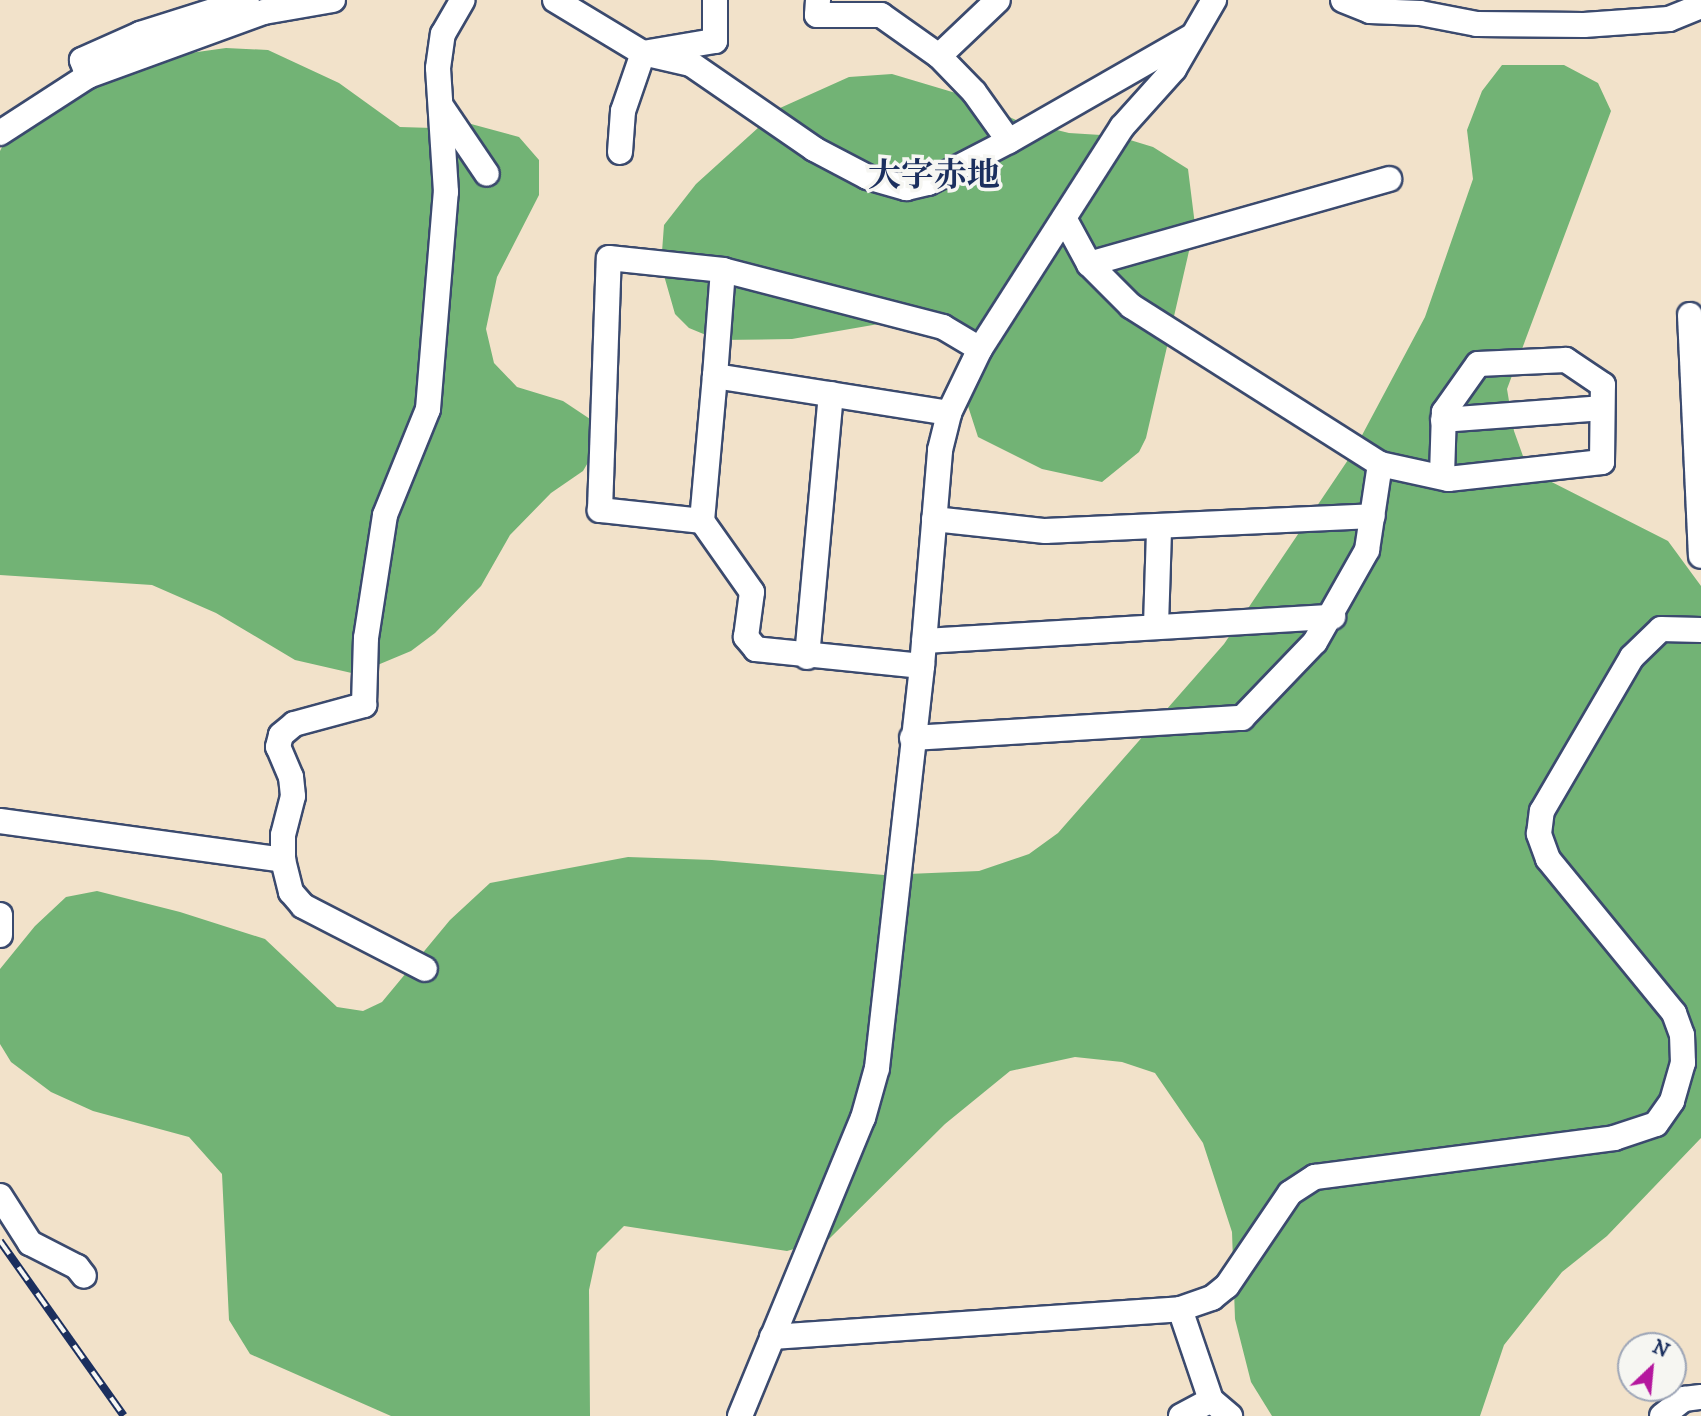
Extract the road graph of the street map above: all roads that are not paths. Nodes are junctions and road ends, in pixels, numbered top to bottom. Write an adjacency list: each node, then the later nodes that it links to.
1 (247, 0): 15 (street)
2 (333, 0): 15 (street)
3 (463, 0): 16 (street)
4 (555, 0): 13 (street)
5 (715, 0): 13 (street)
6 (818, 0): 14 (street)
7 (999, 0): 14 (street)
8 (1214, 0): 12 (street)
9 (1343, 0): 11 (street)
10 (1672, 0): 11 (street)
11 (1699, 3)
12 (1196, 34): 18 (street); 22 (street)
13 (643, 53): 18 (street); 19 (street)
14 (939, 56): 18 (street)
15 (86, 70): 17 (street)
16 (440, 105): 20 (street); 47 (street)
17 (0, 134)
18 (1009, 141)
19 (620, 152)
20 (487, 174)
21 (1390, 178): 23 (street)
22 (1064, 218): 23 (street); 26 (street)
23 (1089, 264): 32 (street)
24 (723, 270): 26 (street); 27 (street); 36 (street)
25 (1690, 315): 38 (street)
26 (980, 349): 30 (street)
27 (715, 376): 28 (street); 36 (street)
28 (831, 394): 30 (street); 43 (street)
29 (1602, 408): 31 (street); 31 (street); 33 (street)
30 (949, 413): 35 (street)
31 (1443, 419): 33 (street)
32 (1380, 464): 33 (street); 34 (street)
33 (1442, 477)
34 (1373, 516): 37 (street); 39 (street)
35 (934, 519): 37 (street); 42 (street)
36 (702, 521): 43 (street)
37 (1158, 528): 40 (street)
38 (1701, 556)
39 (1333, 617): 40 (street); 45 (street)
40 (1156, 626): 42 (street)
41 (1701, 630): 53 (street)
42 (924, 641): 44 (street)
43 (807, 657): 44 (street)
44 (922, 666): 45 (street)
45 (912, 738): 54 (street)
46 (0, 821): 47 (street)
47 (284, 860): 50 (street)
48 (0, 915): 49 (street)
49 (0, 935)
50 (425, 969)
51 (0, 1196): 52 (street)
52 (84, 1276)
53 (1180, 1309): 54 (street); 56 (street)
54 (772, 1337): 57 (street)
55 (1701, 1396): 59 (street)
56 (1220, 1408): 58 (street)
57 (740, 1416)
58 (1181, 1416)
59 (1662, 1416)

